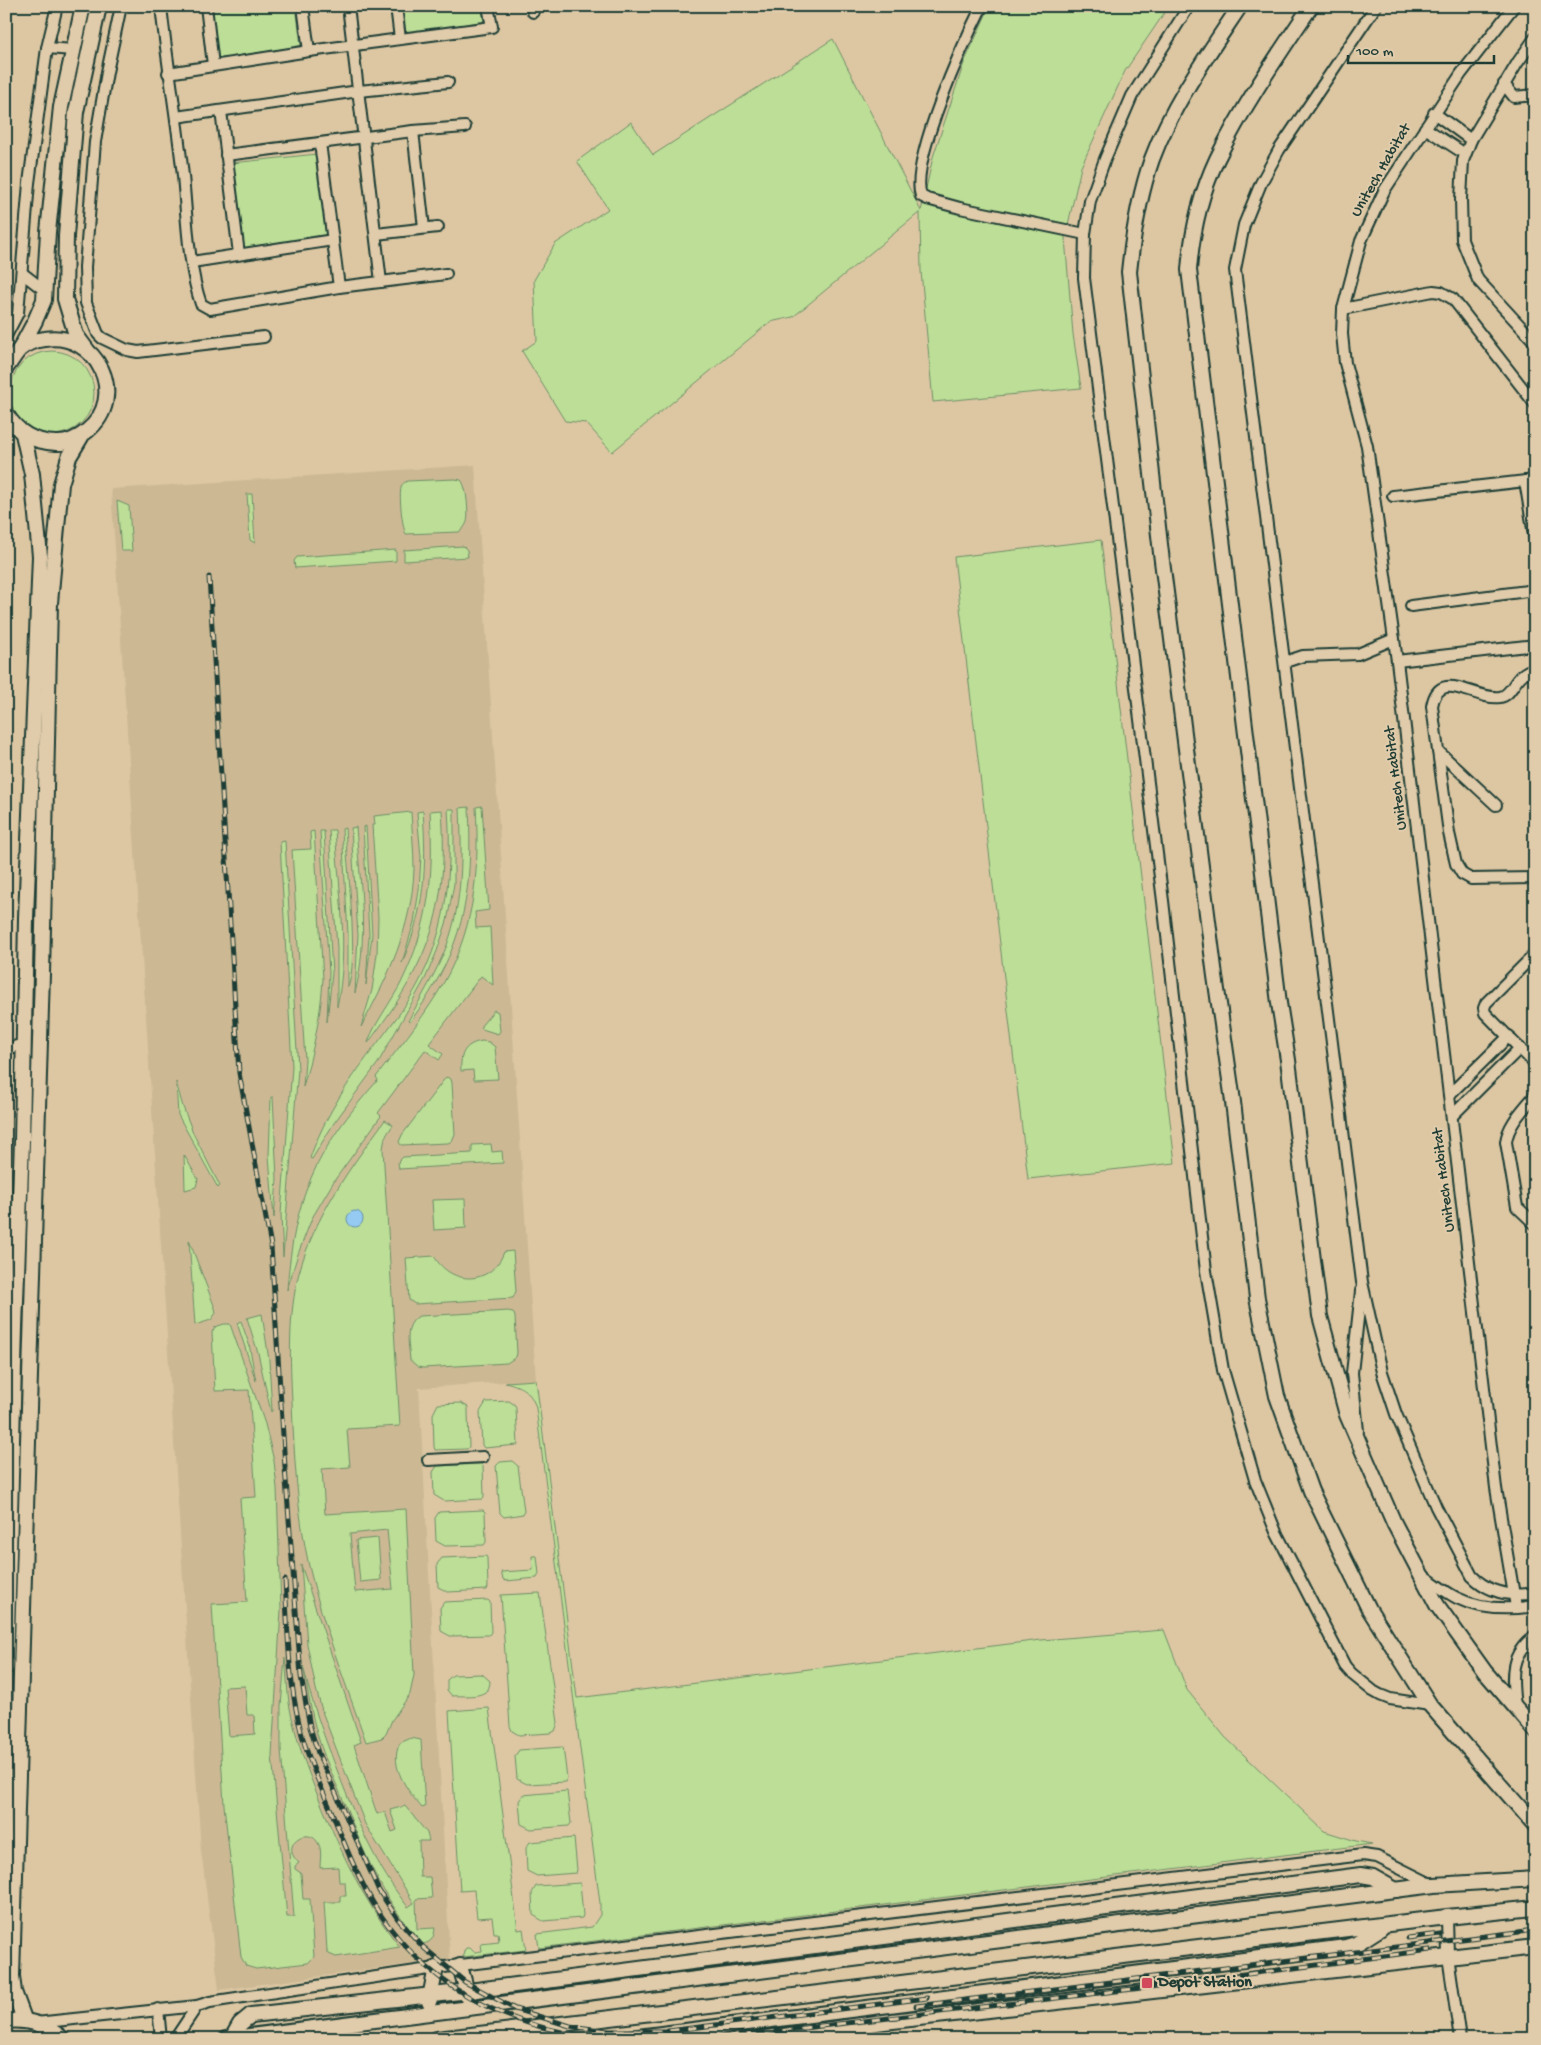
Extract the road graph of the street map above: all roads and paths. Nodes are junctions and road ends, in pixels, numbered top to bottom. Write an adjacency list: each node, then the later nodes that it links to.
1 (57, 6): 20 (street)
2 (83, 6): 21 (street)
3 (99, 6): 57 (street)
4 (121, 6): 54 (street)
5 (161, 6): 24 (street)
6 (206, 6): 23 (street)
7 (303, 6): 22 (street)
8 (348, 6): 19 (street)
9 (396, 6): 17 (street)
10 (488, 6): 17 (street)
11 (982, 6): 43 (street)
12 (1189, 6): 43 (street)
13 (1240, 6): 99 (street)
14 (1312, 6): 87 (street)
15 (1376, 6): 71 (street)
16 (1514, 6): 30 (street, Unitech Habitat)
17 (400, 39): 19 (street)
18 (1534, 41): 26 (street)
19 (353, 45): 22 (street); 27 (street)
20 (47, 48): 21 (street); 47 (street)
21 (73, 50): 51 (street)
22 (309, 51): 23 (street)
23 (213, 65): 24 (street)
24 (168, 73): 31 (street)
25 (448, 82): 27 (street)
26 (1504, 84): 28 (street); 36 (street)
27 (359, 91): 29 (street); 35 (street)
28 (1535, 95)
29 (221, 111): 31 (street); 39 (street)
30 (1434, 113): 33 (street, Unitech Habitat); 36 (street)
31 (176, 117): 46 (street)
32 (465, 127): 34 (street)
33 (1424, 128): 38 (street); 52 (street, Unitech Habitat)
34 (413, 131): 35 (street); 41 (street)
35 (364, 137): 37 (street); 42 (street)
36 (1472, 140): 38 (street)
37 (320, 142): 39 (street); 44 (street)
38 (1465, 154): 55 (street)
39 (226, 155): 45 (street)
40 (438, 227): 41 (street)
41 (424, 228): 42 (street)
42 (376, 234): 49 (street)
43 (1085, 234): 99 (street)
44 (333, 240): 45 (street); 50 (street)
45 (239, 254): 46 (street)
46 (192, 262): 50 (street)
47 (22, 273): 51 (street); 53 (street)
48 (446, 274): 49 (street)
49 (382, 282): 50 (street)
50 (339, 287)
51 (44, 290): 56 (street)
52 (1344, 309): 59 (street); 68 (street, Unitech Habitat)
53 (6, 336)
54 (264, 337)
55 (1535, 342)
56 (20, 349): 57 (street); 58 (street)
57 (87, 350): 62 (street)
58 (6, 368)
59 (1535, 404)
60 (6, 414): 61 (street)
61 (14, 428): 62 (street); 78 (street)
62 (81, 437): 120 (street)
63 (1530, 481): 64 (street); 65 (street)
64 (1394, 496)
65 (1535, 541)
66 (1535, 590): 67 (street)
67 (1411, 606)
68 (1394, 639): 70 (street, Unitech Habitat); 71 (street)
69 (1535, 645): 70 (street)
70 (1398, 661): 82 (street, Unitech Habitat)
71 (1285, 662): 86 (street)
72 (1535, 670): 73 (street)
73 (1438, 751): 74 (street); 75 (street)
74 (1496, 805)
75 (1535, 878)
76 (1534, 955): 77 (street)
77 (1509, 1036): 79 (street); 82 (street)
78 (24, 1044): 80 (street); 98 (street)
79 (1520, 1048): 81 (street); 84 (street)
80 (6, 1049)
81 (1535, 1064)
82 (1450, 1094): 84 (street, Unitech Habitat)
83 (1535, 1095): 85 (street)
84 (1453, 1115): 93 (street, Unitech Habitat)
85 (1535, 1224)
86 (1362, 1282): 87 (street); 91 (street)
87 (1359, 1444): 90 (street)
88 (482, 1456): 89 (street)
89 (428, 1460)
90 (1420, 1573): 95 (street); 100 (street)
91 (1489, 1589): 93 (street); 95 (street)
92 (1535, 1593): 93 (street)
93 (1514, 1594): 96 (street, Unitech Habitat)
94 (1535, 1606): 96 (street)
95 (1481, 1607): 96 (street)
96 (1516, 1608)
97 (1535, 1636): 100 (street)
98 (6, 1666)
99 (1430, 1705): 102 (street)
100 (1515, 1706): 101 (street)
101 (1535, 1730)
102 (1535, 1825)
103 (1535, 1879): 104 (street)
104 (1434, 1885): 105 (street); 111 (street)
105 (1396, 1890): 113 (street); 116 (street)
106 (1535, 1908): 107 (street)
107 (1447, 1917): 108 (street); 110 (street)
108 (1386, 1925): 125 (street); 126 (street)
109 (1535, 1947): 110 (street)
110 (1448, 1956): 127 (street); 128 (street)
111 (460, 1966): 112 (street); 113 (street)
112 (436, 1968): 114 (street); 115 (street)
113 (467, 1991): 114 (street); 116 (street)
114 (431, 1995): 118 (street); 121 (street)
115 (197, 2006): 117 (street); 124 (street)
116 (471, 2007): 118 (street)
117 (158, 2009): 120 (street); 123 (street)
118 (428, 2013): 121 (street)
119 (6, 2021): 120 (street)
120 (30, 2021): 122 (street)
121 (229, 2038)
122 (63, 2039)
123 (160, 2039)
124 (175, 2039)
125 (437, 2039)
126 (622, 2039)
127 (757, 2039)
128 (1460, 2039)

